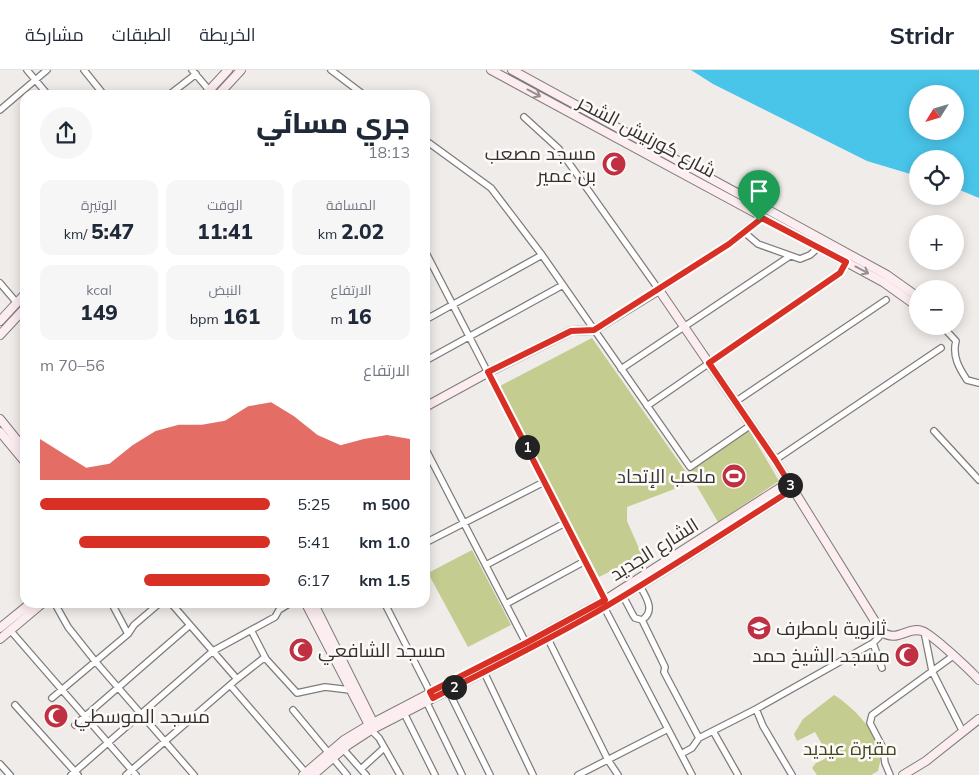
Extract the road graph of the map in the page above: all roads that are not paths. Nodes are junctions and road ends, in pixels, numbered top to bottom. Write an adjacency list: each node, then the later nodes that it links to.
1 (27, 70): 10 (street)
2 (47, 70): 10 (street)
3 (84, 70): 13 (street)
4 (228, 70): 16 (street)
5 (241, 70): 17 (street)
6 (330, 70): 18 (street)
7 (512, 70): 23 (street, شارع كورنيش الشحر)
8 (494, 71): 24 (street, شارع كورنيش الشحر, one-way to 24)
9 (194, 72): 14 (street); 15 (street)
10 (35, 80): 11 (street); 12 (street)
11 (23, 90)
12 (44, 90)
13 (100, 90)
14 (174, 90)
15 (205, 90)
16 (210, 90)
17 (223, 90)
18 (357, 90)
19 (20, 93): 20 (street)
20 (0, 110)
21 (524, 117): 34 (street)
22 (430, 144): 28 (street)
23 (684, 164): 24 (street); 35 (street, شارع كورنيش الشحر)
24 (680, 172): 25 (street, شارع كورنيش الشحر)
25 (762, 218): 26 (street); 27 (street, شارع كورنيش الشحر)
26 (744, 232): 29 (street); 34 (street)
27 (819, 247): 29 (street); 31 (street, شارع كورنيش الشحر)
28 (542, 255): 33 (street); 40 (street)
29 (790, 256): 44 (street)
30 (430, 260): 40 (street)
31 (846, 262): 38 (street, شارع كورنيش الشحر, one-way to 38); 51 (street)
32 (0, 282): 39 (street)
33 (563, 285): 45 (street); 48 (street)
34 (658, 290): 44 (street); 45 (street)
35 (909, 291)
36 (20, 300): 39 (street)
37 (886, 300): 55 (street)
38 (909, 301)
39 (17, 303): 43 (street)
40 (453, 304): 42 (street); 48 (street)
41 (20, 313): 46 (street)
42 (430, 317)
43 (0, 320)
44 (684, 327): 51 (street); 52 (street)
45 (594, 330): 52 (street); 53 (street)
46 (0, 335)
47 (950, 335): 54 (street)
48 (470, 336): 50 (street); 53 (street)
49 (941, 348): 65 (street)
50 (430, 358)
51 (709, 363): 55 (street); 57 (street)
52 (621, 369): 57 (street)
53 (488, 372): 56 (street); 67 (street)
54 (979, 383)
55 (735, 402): 59 (street)
56 (430, 404)
57 (647, 406): 59 (street)
58 (0, 419): 62 (street)
59 (751, 425): 65 (street)
60 (934, 431): 66 (street)
61 (0, 432): 63 (street)
62 (20, 444)
63 (20, 456)
64 (430, 458): 70 (street)
65 (775, 460): 68 (street)
66 (979, 480)
67 (544, 482): 69 (street); 70 (street)
68 (791, 486): 74 (street, الشارع الجديد); 77 (street, الشارع الجديد); 93 (street)
69 (566, 522): 72 (street); 73 (street)
70 (464, 523): 71 (street); 73 (street)
71 (430, 541)
72 (585, 561): 76 (street); 77 (street)
73 (486, 565): 76 (street)
74 (640, 586): 75 (street, الشارع الجديد); 88 (street)
75 (623, 596): 77 (street, الشارع الجديد); 88 (street)
76 (506, 604): 98 (street)
77 (606, 604): 97 (street, الشارع الجديد); 98 (street, الشارع الجديد); 128 (street)
78 (25, 608): 90 (street)
79 (37, 608): 91 (street)
80 (57, 608): 103 (street)
81 (114, 608): 95 (street)
82 (154, 608): 95 (street)
83 (175, 608): 89 (street)
84 (282, 608): 92 (street)
85 (308, 608): 114 (street)
86 (316, 608): 127 (street)
87 (387, 608): 116 (street)
88 (642, 620): 131 (street)
89 (190, 625): 100 (street); 112 (street)
90 (0, 628)
91 (10, 630): 96 (street); 113 (street)
92 (251, 630): 100 (street); 102 (street)
93 (881, 631): 94 (street); 99 (street)
94 (924, 631): 101 (street); 106 (street)
95 (128, 634): 103 (street)
96 (0, 639)
97 (548, 639): 107 (street, الشارع الجديد); 138 (street)
98 (526, 643): 116 (street, الشارع الجديد)
99 (873, 643): 105 (street); 119 (street)
100 (214, 651): 108 (street); 122 (street)
101 (953, 656): 104 (street); 106 (street)
102 (265, 657): 108 (street); 114 (street)
103 (95, 661): 112 (street); 113 (street)
104 (962, 664): 109 (street); 110 (street)
105 (882, 668)
106 (932, 671): 130 (street); 161 (street)
107 (484, 672): 115 (street, الشارع الجديد); 155 (street)
108 (237, 679): 111 (street)
109 (979, 680)
110 (979, 684)
111 (230, 685): 132 (street); 144 (street)
112 (118, 688): 122 (street); 123 (street)
113 (62, 690): 117 (street); 123 (street)
114 (350, 690): 127 (street)
115 (448, 690): 116 (street, الشارع الجديد); 154 (street)
116 (430, 697): 121 (street, الشارع الجديد); 127 (street, الشارع الجديد); 153 (street)
117 (52, 698)
118 (15, 704): 143 (street)
119 (756, 709): 129 (street); 160 (street)
120 (293, 710): 137 (street)
121 (404, 713): 127 (street, الشارع الجديد); 152 (street)
122 (141, 714): 132 (street); 133 (street)
123 (85, 716): 126 (street); 133 (street)
124 (979, 719): 130 (street)
125 (979, 723): 130 (street)
126 (75, 725)
127 (372, 726): 134 (street); 135 (street, الشارع الجديد); 137 (street, الشارع الجديد)
128 (668, 729): 136 (street); 138 (street)
129 (713, 731): 131 (street); 159 (street)
130 (961, 733): 162 (street)
131 (700, 738): 136 (street)
132 (165, 741): 140 (street); 142 (street)
133 (108, 743): 142 (street); 143 (street)
134 (384, 748): 141 (street); 151 (street)
135 (343, 749): 137 (street, الشارع الجديد); 141 (street)
136 (681, 754): 158 (street)
137 (330, 756): 144 (street, الشارع الجديد); 149 (street)
138 (608, 760): 156 (street); 157 (street)
139 (0, 764): 145 (street)
140 (189, 770): 147 (street); 148 (street)
141 (361, 770): 150 (street)
142 (134, 773): 146 (street)
143 (75, 774)
144 (308, 774)
145 (10, 775)
146 (126, 775)
147 (183, 775)
148 (194, 775)
149 (347, 775)
150 (366, 775)
151 (400, 775)
152 (435, 775)
153 (462, 775)
154 (490, 775)
155 (533, 775)
156 (578, 775)
157 (618, 775)
158 (692, 775)
159 (738, 775)
160 (792, 775)
161 (890, 775)
162 (903, 775)

